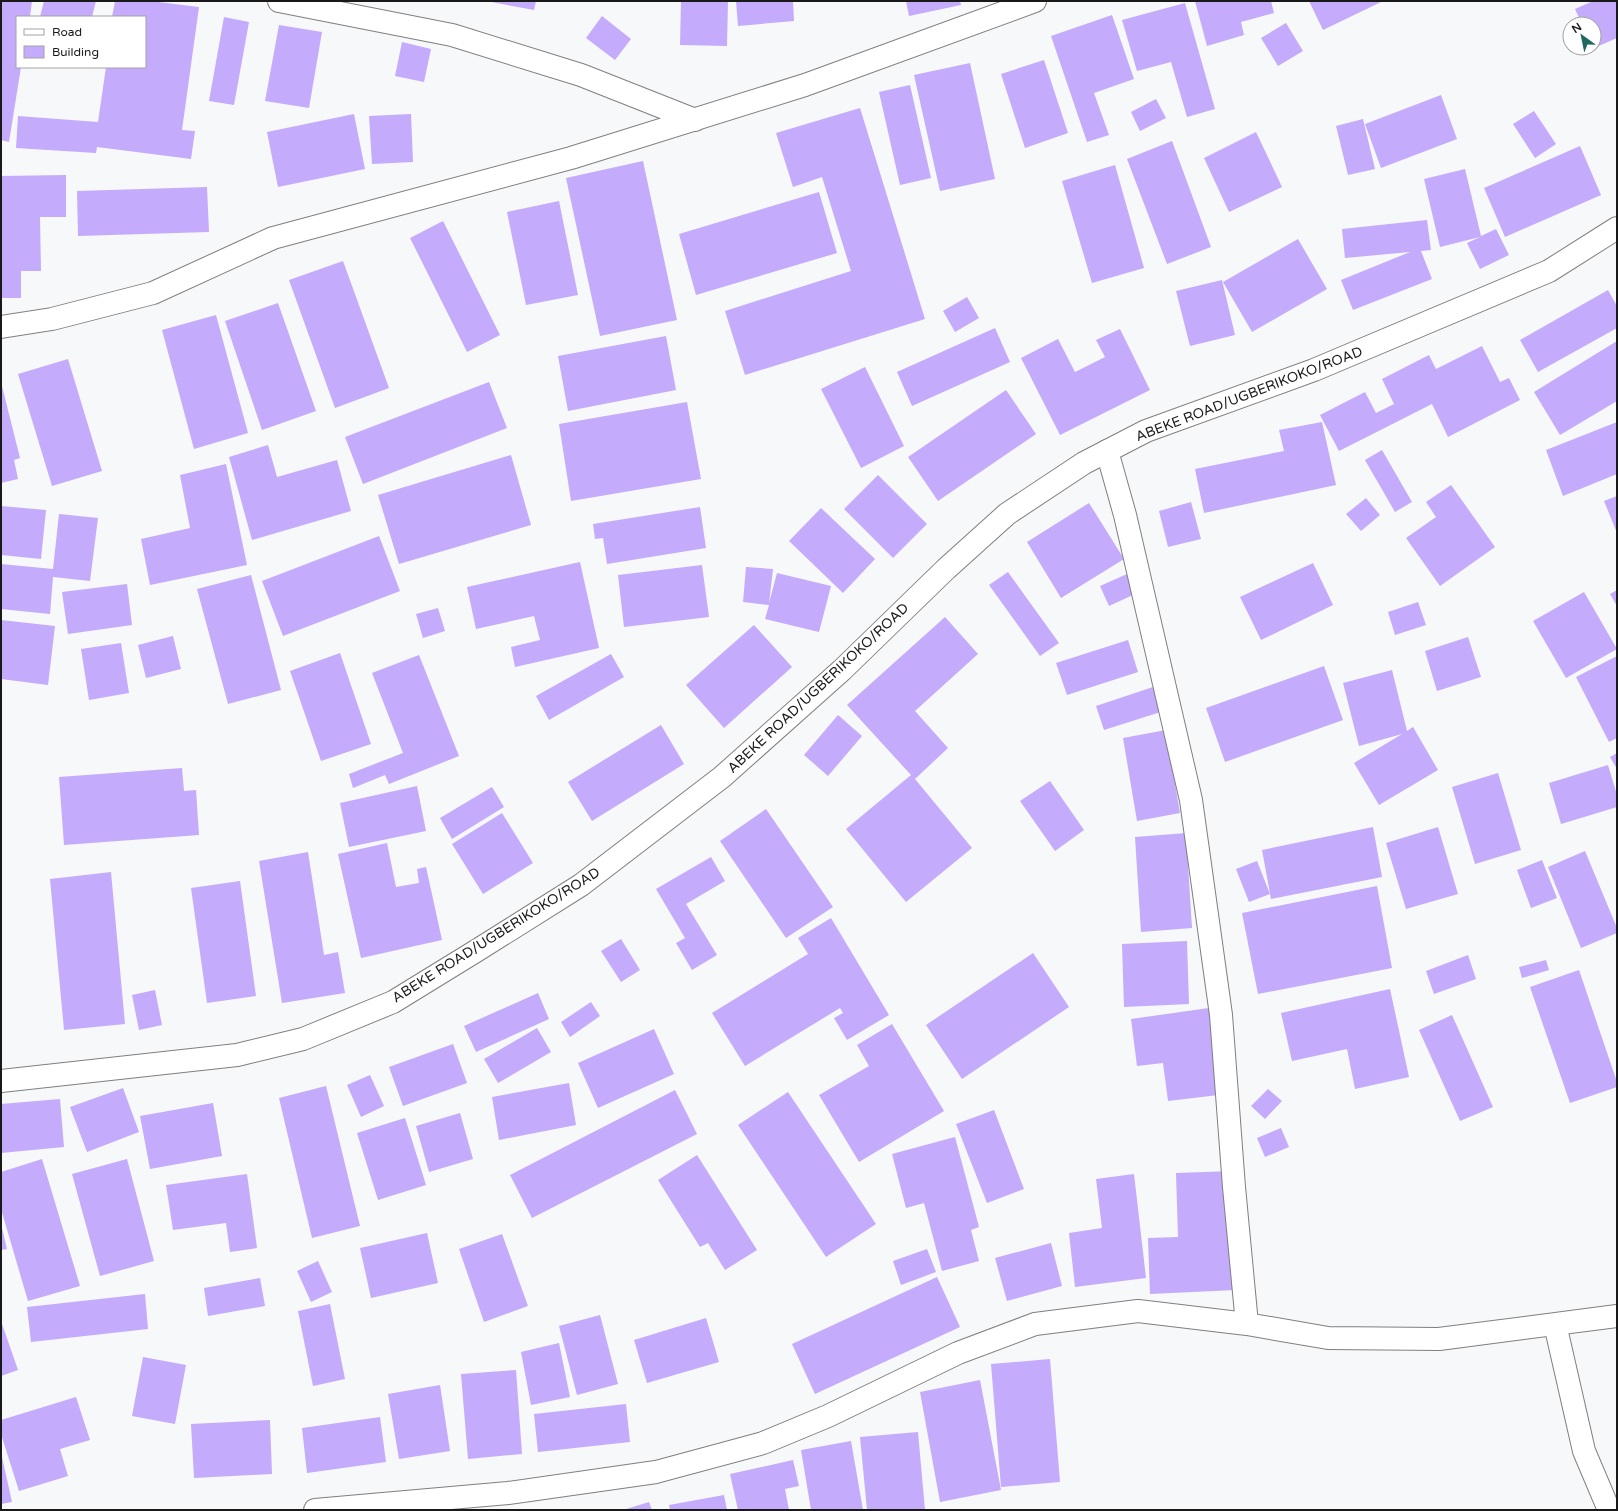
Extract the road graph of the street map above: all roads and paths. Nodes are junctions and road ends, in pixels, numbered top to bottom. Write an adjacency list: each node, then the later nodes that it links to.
1 (279, 1): 3 (street)
2 (1035, 1): 3 (street)
3 (695, 120): 5 (street)
4 (1617, 228): 6 (street, ABEKE ROAD/UGBERIKOKO/ROAD)
5 (1, 328)
6 (1107, 451): 7 (street, ABEKE ROAD/UGBERIKOKO/ROAD); 9 (street)
7 (1, 1081)
8 (1617, 1316): 10 (street)
9 (1247, 1324): 10 (street); 11 (street)
10 (1555, 1324): 12 (street)
11 (315, 1510)
12 (1609, 1510)

